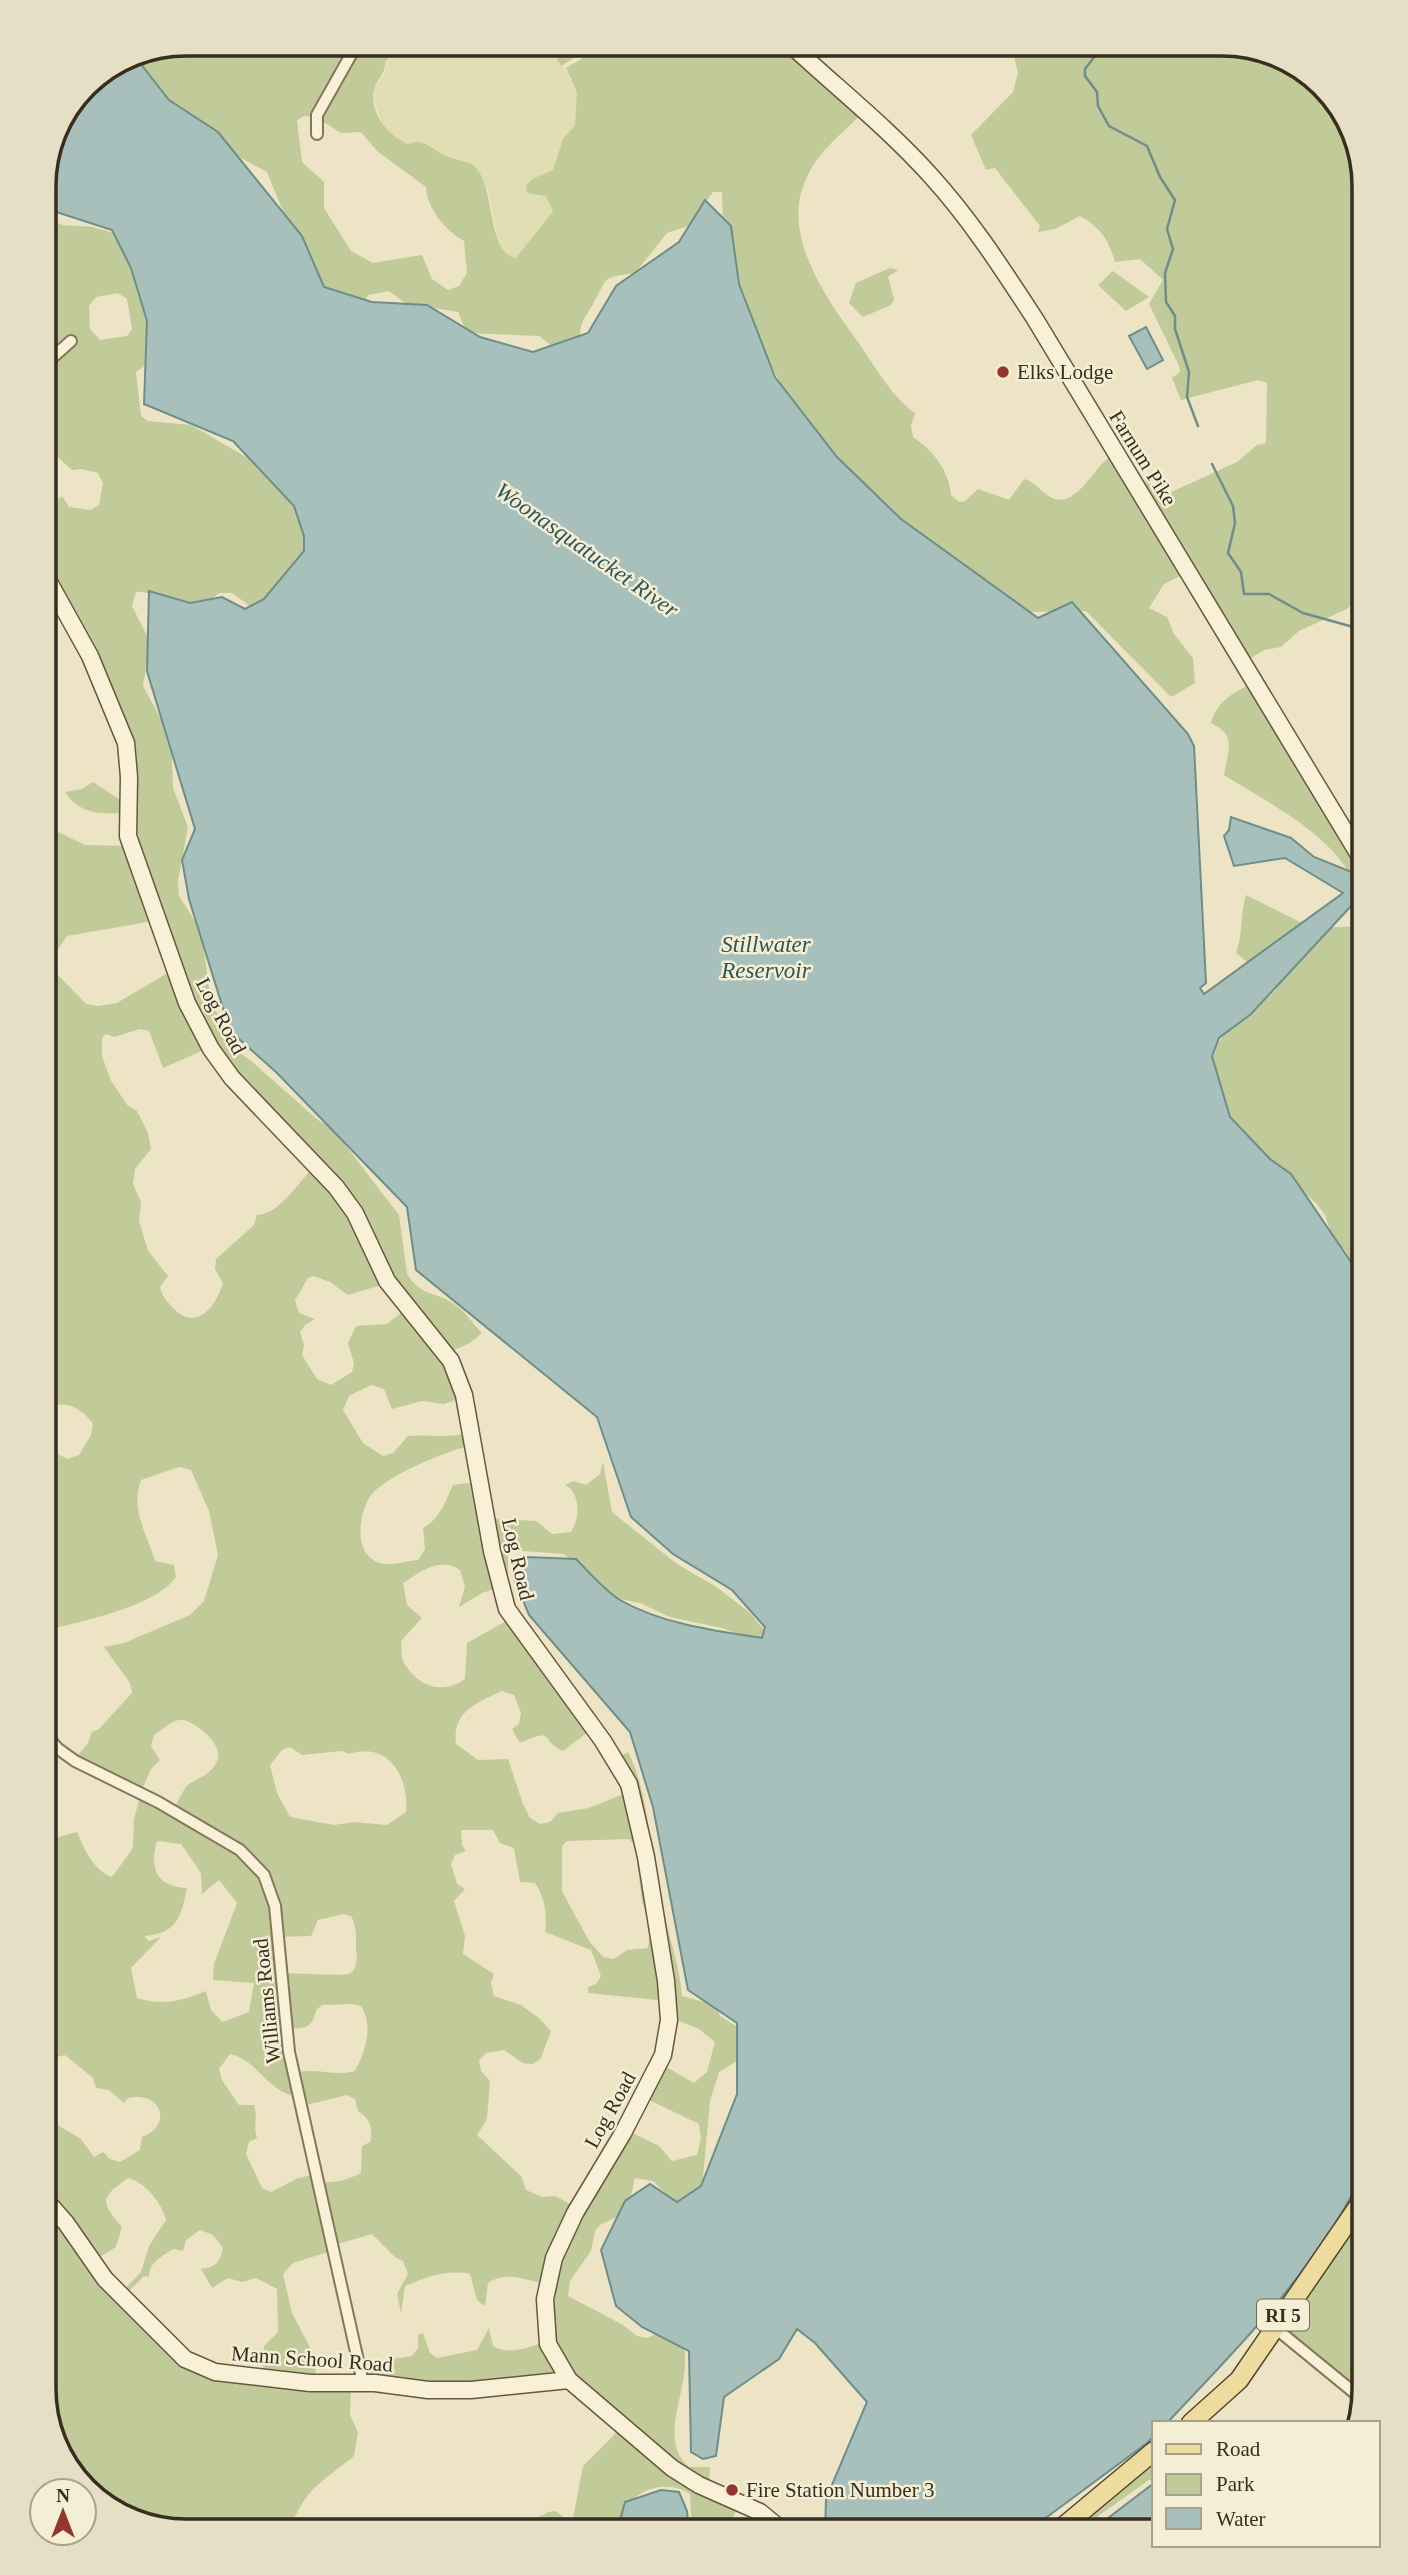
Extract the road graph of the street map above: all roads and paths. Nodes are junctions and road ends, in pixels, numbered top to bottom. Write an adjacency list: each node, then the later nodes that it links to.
1 (350, 56): 3 (street)
2 (803, 56): 7 (street, Farnum Pike)
3 (317, 134)
4 (71, 341): 5 (street)
5 (56, 354)
6 (56, 595): 12 (street, Log Road)
7 (1352, 843)
8 (56, 1747): 13 (street, Williams Road)
9 (56, 2212): 13 (street, Mann School Road)
10 (1352, 2215): 11 (main road, RI 5)
11 (1274, 2327): 14 (street); 15 (main road, RI 5)
12 (569, 2380): 13 (street, Mann School Road); 17 (street, Log Road)
13 (363, 2383)
14 (1352, 2391)
15 (1193, 2421)
16 (1152, 2453): 18 (main road)
17 (768, 2519)
18 (1072, 2519)

